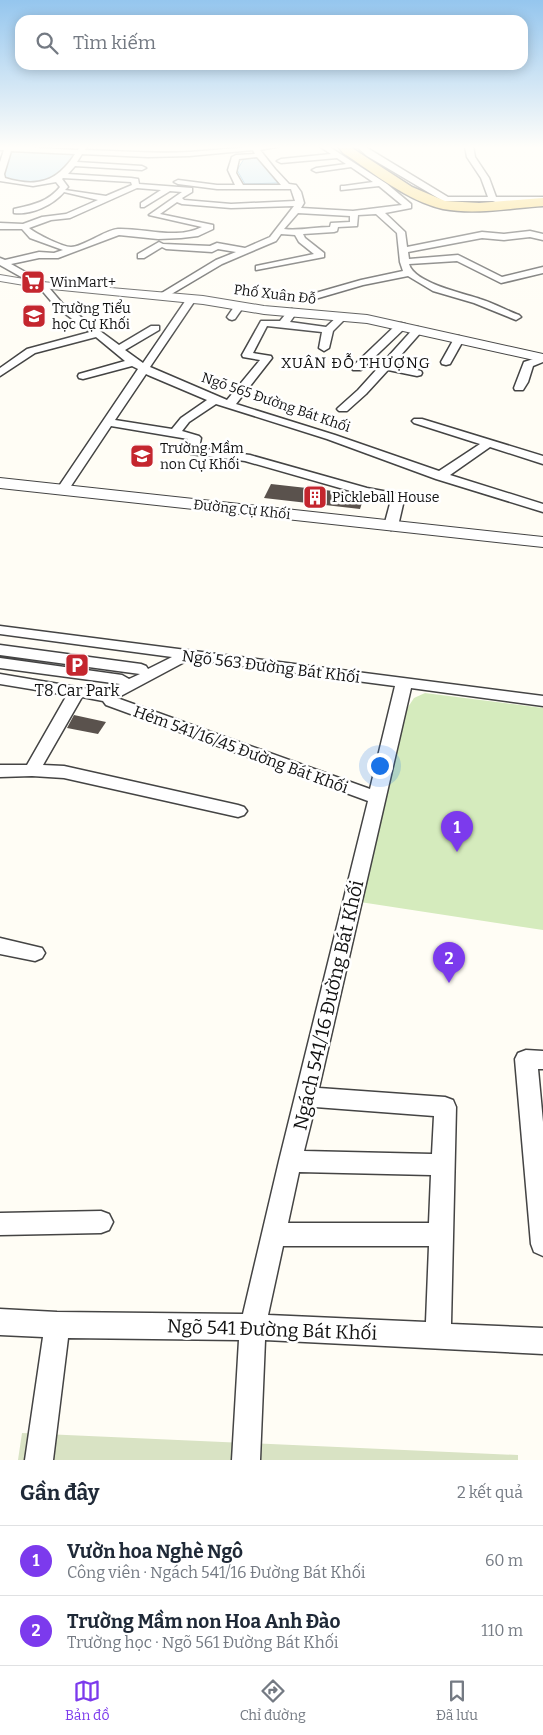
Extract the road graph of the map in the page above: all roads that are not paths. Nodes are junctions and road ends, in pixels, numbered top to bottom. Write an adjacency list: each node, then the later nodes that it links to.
1 (21, 214): 8 (street)
2 (71, 214): 8 (street)
3 (154, 214): 10 (street)
4 (292, 214): 12 (street)
5 (354, 214): 13 (street)
6 (381, 214): 18 (street)
7 (214, 215): 10 (street)
8 (40, 220): 11 (street)
9 (0, 226): 11 (street)
10 (207, 226): 14 (street)
11 (24, 227): 17 (street)
12 (278, 231): 13 (street); 19 (street)
13 (298, 233): 21 (street)
14 (162, 236): 16 (street); 17 (street)
15 (543, 237): 18 (street)
16 (158, 245): 19 (street); 20 (street)
17 (72, 250): 22 (street)
18 (403, 250): 23 (street)
19 (247, 251): 30 (street)
20 (142, 256)
21 (299, 260): 24 (street); 25 (street)
22 (1, 262): 29 (street, Ngõ 565 Đường Bát Khối)
23 (404, 262): 26 (street); 27 (street)
24 (324, 265)
25 (258, 268)
26 (543, 270)
27 (409, 273): 31 (street); 34 (street)
28 (0, 278): 29 (street, Phố Xuân Đỗ)
29 (42, 285): 30 (street, Phố Xuân Đỗ); 40 (street, Ngõ 565 Đường Bát Khối)
30 (163, 296): 32 (street, Phố Xuân Đỗ)
31 (315, 296)
32 (191, 299): 35 (street, Phố Xuân Đỗ); 50 (street)
33 (342, 317): 35 (street, Phố Xuân Đỗ); 36 (street, Phố Xuân Đỗ); 38 (street)
34 (516, 317)
35 (289, 320): 38 (street); 41 (street); 56 (street)
36 (401, 326): 39 (street, Phố Xuân Đỗ); 49 (street)
37 (155, 328): 44 (street)
38 (328, 330): 43 (street)
39 (418, 330): 42 (street, Phố Xuân Đỗ); 48 (street)
40 (98, 333): 44 (street, Ngõ 565 Đường Bát Khối); 51 (street)
41 (282, 337)
42 (459, 338): 45 (street, Phố Xuân Đỗ); 47 (street)
43 (324, 348)
44 (118, 350): 46 (street, Ngõ 565 Đường Bát Khối)
45 (543, 358): 54 (street)
46 (133, 362): 50 (street, Ngõ 565 Đường Bát Khối); 52 (street)
47 (446, 362)
48 (385, 366): 53 (street); 57 (street)
49 (357, 368)
50 (144, 369): 55 (street, Ngõ 565 Đường Bát Khối); 59 (street)
51 (0, 373)
52 (83, 376)
53 (406, 382)
54 (519, 388)
55 (215, 399): 56 (street, Ngõ 565 Đường Bát Khối); 60 (street)
56 (229, 405): 63 (street, Ngõ 565 Đường Bát Khối)
57 (343, 410)
58 (418, 421): 61 (street)
59 (108, 422): 60 (street); 65 (street)
60 (175, 433): 67 (street)
61 (489, 442): 62 (street); 63 (street)
62 (543, 460)
63 (440, 476): 66 (street, Ngõ 565 Đường Bát Khối)
64 (0, 482): 65 (street, Đường Cự Khối)
65 (63, 490): 67 (street, Đường Cự Khối)
66 (543, 508)
67 (391, 526): 68 (street, Đường Cự Khối)
68 (543, 542)
69 (0, 630): 71 (street, Ngõ 563 Đường Bát Khối)
70 (0, 650): 73 (street)
71 (187, 655): 76 (street, Ngõ 563 Đường Bát Khối); 78 (street)
72 (0, 663): 75 (street)
73 (141, 669)
74 (0, 679): 77 (street)
75 (122, 680)
76 (404, 682): 79 (street, Ngõ 563 Đường Bát Khối); 82 (street, Ngách 541/16 Đường Bát Khối)
77 (77, 692): 78 (street); 80 (street)
78 (108, 697): 82 (street, Hẻm 541/16/45 Đường Bát Khối)
79 (543, 701)
80 (32, 770): 81 (street); 83 (street)
81 (0, 771)
82 (377, 798): 87 (street, Ngách 541/16 Đường Bát Khối)
83 (238, 811)
84 (0, 946): 85 (street)
85 (35, 954)
86 (543, 1060): 95 (street)
87 (307, 1097): 88 (street); 89 (street, Ngách 541/16 Đường Bát Khối)
88 (445, 1107): 90 (street)
89 (290, 1161): 90 (street); 93 (street, Ngách 541/16 Đường Bát Khối)
90 (443, 1166): 94 (street)
91 (101, 1222): 92 (street)
92 (0, 1224)
93 (274, 1234): 94 (street); 98 (street, Ngách 541/16 Đường Bát Khối)
94 (442, 1236): 99 (street)
95 (543, 1244)
96 (0, 1322): 97 (street, Ngõ 541 Đường Bát Khối)
97 (57, 1325): 98 (street, Ngõ 541 Đường Bát Khối); 101 (street)
98 (253, 1327): 99 (street, Ngõ 541 Đường Bát Khối); 102 (street, Ngách 541/16 Đường Bát Khối)
99 (438, 1336): 100 (street, Ngõ 541 Đường Bát Khối)
100 (543, 1341)
101 (39, 1460)
102 (246, 1460)

